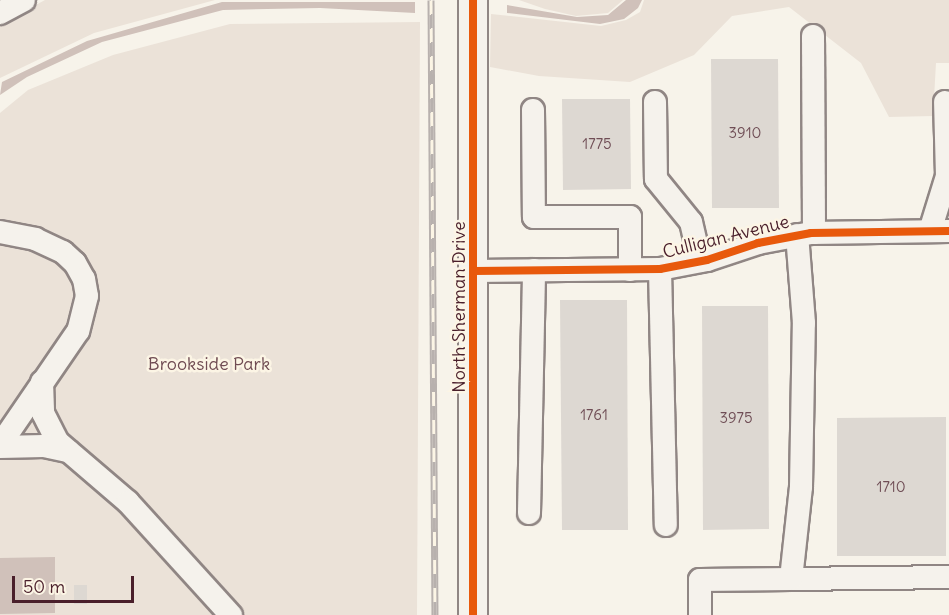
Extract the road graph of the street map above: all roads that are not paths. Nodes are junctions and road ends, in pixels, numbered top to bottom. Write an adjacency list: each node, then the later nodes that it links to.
1 (24, 0): 3 (street)
2 (473, 0): 15 (main road, North Sherman Drive)
3 (0, 13)
4 (813, 36): 10 (street)
5 (655, 102): 11 (street)
6 (945, 102): 8 (street)
7 (533, 110): 14 (street)
8 (940, 231): 10 (street, Culligan Avenue)
9 (0, 232): 16 (street)
10 (806, 234): 11 (street, Culligan Avenue); 22 (street)
11 (700, 261): 12 (street, Culligan Avenue)
12 (660, 269): 14 (street, Culligan Avenue); 20 (street)
13 (534, 270): 14 (street, Culligan Avenue); 15 (street, Culligan Avenue); 19 (street)
14 (630, 270)
15 (474, 271): 24 (main road, North Sherman Drive)
16 (42, 382): 17 (street); 18 (street)
17 (0, 446): 18 (street)
18 (68, 451): 23 (street)
19 (529, 513)
20 (666, 525)
21 (949, 577): 22 (street)
22 (791, 579): 25 (street)
23 (231, 615)
24 (473, 615)
25 (700, 615)

